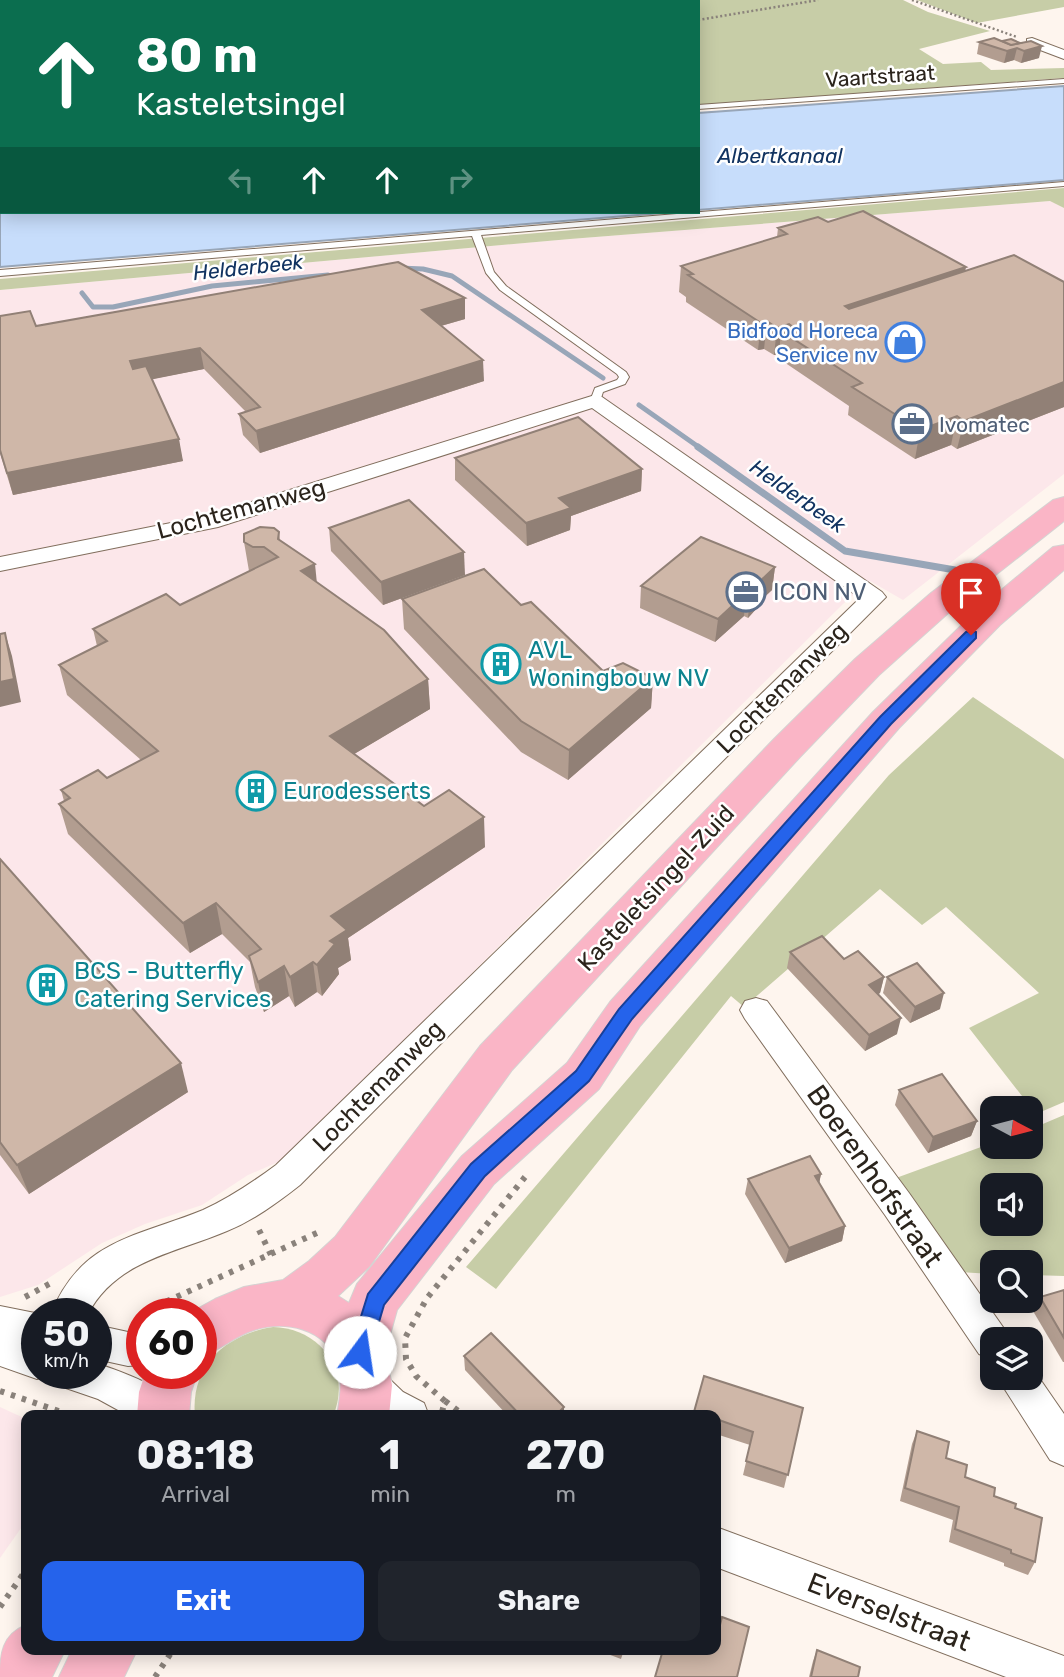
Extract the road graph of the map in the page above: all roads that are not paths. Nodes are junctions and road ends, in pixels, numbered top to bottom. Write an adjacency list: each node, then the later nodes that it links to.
1 (1032, 42): 2 (street)
2 (1063, 67): 3 (lane, Vaartstraat)
3 (700, 107)
4 (1064, 184): 5 (lane)
5 (477, 234): 6 (lane); 7 (lane)
6 (0, 273)
7 (595, 401): 10 (street, Lochtemanweg); 12 (street, Lochtemanweg)
8 (1064, 506): 13 (main road, Kasteletsingel-Zuid)
9 (1064, 554): 20 (main road)
10 (0, 564)
11 (756, 1010): 17 (street, Boerenhofstraat)
12 (77, 1298)
13 (292, 1303): 14 (main road); 20 (main road)
14 (217, 1322)
15 (0, 1323): 16 (street)
16 (21, 1327)
17 (982, 1327)
18 (0, 1349): 19 (street)
19 (21, 1355)
20 (363, 1384): 26 (street)
21 (112, 1385): 24 (street)
22 (166, 1389): 25 (main road)
23 (1025, 1390): 27 (street)
24 (154, 1410)
25 (163, 1410)
26 (399, 1410)
27 (1064, 1447)
28 (721, 1549): 33 (street, Everselstraat)
29 (32, 1655): 31 (main road)
30 (104, 1655): 32 (main road)
31 (16, 1677)
32 (89, 1677)
33 (1063, 1677)

